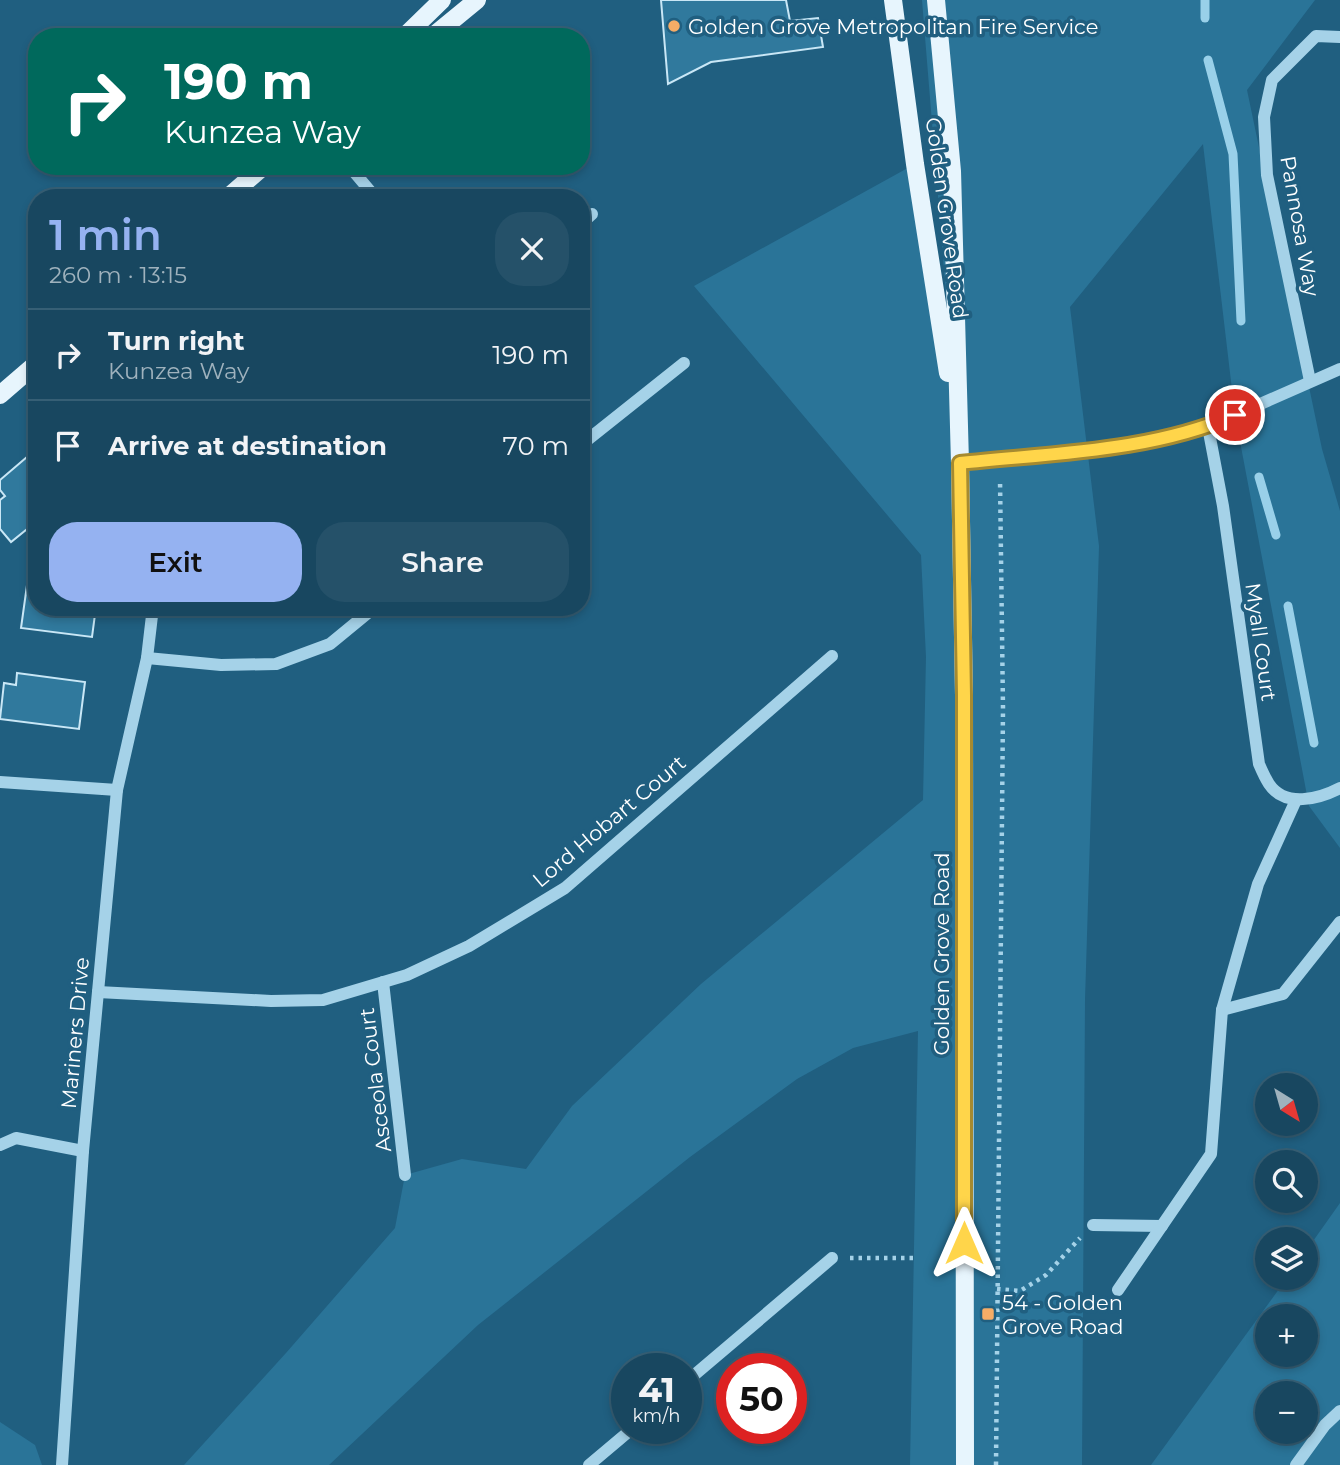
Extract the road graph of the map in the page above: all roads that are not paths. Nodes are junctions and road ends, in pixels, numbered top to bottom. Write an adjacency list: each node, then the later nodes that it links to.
1 (442, 0): 5 (main road)
2 (477, 0): 6 (main road)
3 (893, 0): 19 (main road, Golden Grove Road)
4 (936, 0): 19 (main road, Golden Grove Road)
5 (413, 28)
6 (443, 28)
7 (1340, 37): 15 (street, Pannosa Way)
8 (254, 175): 10 (main road)
9 (357, 175): 11 (street)
10 (237, 189)
11 (368, 189)
12 (684, 363): 18 (street)
13 (1340, 369): 15 (street)
14 (28, 372): 16 (main road)
15 (1310, 381): 17 (street)
16 (0, 395)
17 (1208, 427): 20 (street); 28 (street, Myall Court)
18 (590, 438)
19 (959, 442): 20 (main road, Golden Grove Road)
20 (960, 463): 45 (main road, Golden Grove Road)
21 (152, 616): 24 (street, Mariners Drive)
22 (365, 616): 24 (street)
23 (832, 656): 30 (street, Lord Hobart Court)
24 (147, 658): 27 (street, Mariners Drive)
25 (0, 782): 27 (street)
26 (1340, 788): 28 (street)
27 (117, 790): 31 (street, Mariners Drive)
28 (1296, 800): 32 (street)
29 (1340, 922): 32 (street)
30 (383, 982): 31 (street, Lord Hobart Court); 35 (street, Asceola Court)
31 (98, 992): 34 (street, Mariners Drive)
32 (1222, 1010): 37 (street)
33 (0, 1145): 34 (street)
34 (83, 1151): 43 (street, Mariners Drive)
35 (405, 1175)
36 (1093, 1225): 37 (street)
37 (1162, 1226): 39 (street)
38 (832, 1258): 40 (street)
39 (1118, 1290)
40 (702, 1368)
41 (1340, 1411): 46 (street)
42 (614, 1444): 44 (street)
43 (62, 1465)
44 (589, 1465)
45 (965, 1465)
46 (1296, 1465)

